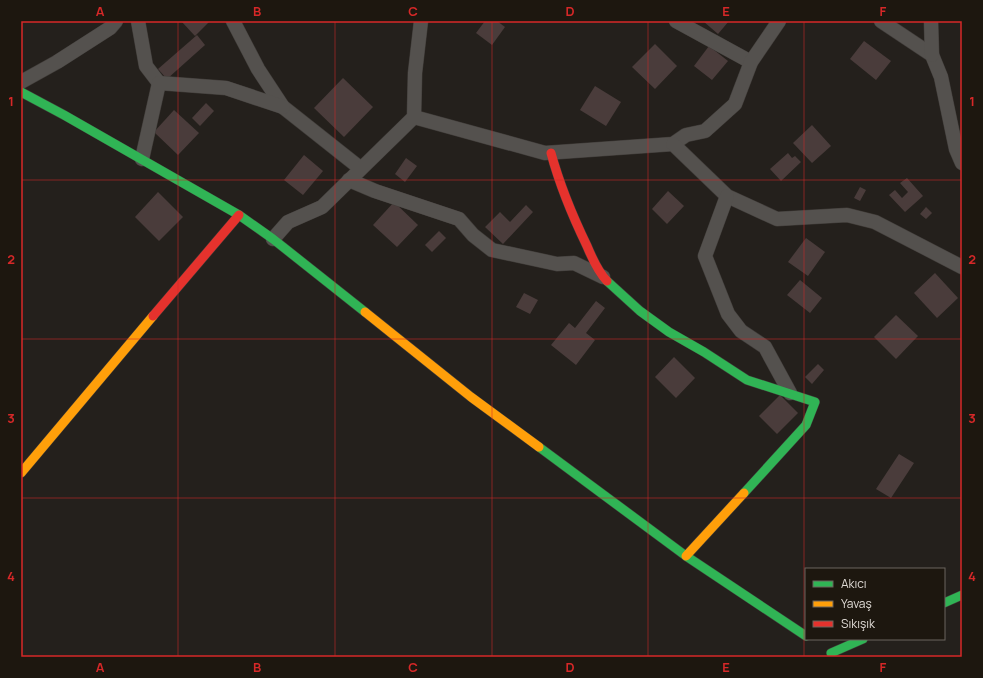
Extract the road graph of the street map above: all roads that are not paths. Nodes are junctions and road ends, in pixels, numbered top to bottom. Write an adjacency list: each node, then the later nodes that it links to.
1 (116, 21): 11 (street)
2 (138, 21): 12 (street)
3 (233, 21): 14 (street)
4 (421, 21): 15 (street)
5 (676, 21): 10 (street)
6 (779, 21): 10 (street)
7 (881, 21): 9 (street)
8 (931, 21): 9 (street)
9 (932, 55): 19 (street)
10 (751, 62): 16 (street)
11 (21, 82)
12 (159, 83): 14 (street); 18 (street)
13 (21, 92): 18 (street)
14 (283, 107): 20 (street)
15 (414, 117): 17 (street); 20 (street)
16 (673, 144): 17 (street); 22 (street)
17 (551, 153): 26 (street)
18 (142, 159): 23 (street)
19 (962, 163)
20 (360, 168): 21 (street)
21 (349, 180): 24 (street); 26 (street)
22 (727, 196): 25 (street); 27 (street)
23 (239, 215): 24 (street); 28 (street)
24 (273, 239): 29 (street)
25 (962, 268)
26 (603, 277): 27 (street)
27 (790, 393): 29 (street)
28 (21, 474)
29 (686, 556): 32 (street)
30 (962, 595): 31 (street)
31 (945, 603)
32 (805, 635)
33 (861, 640): 35 (street)
34 (816, 642): 35 (street)
35 (834, 655)

